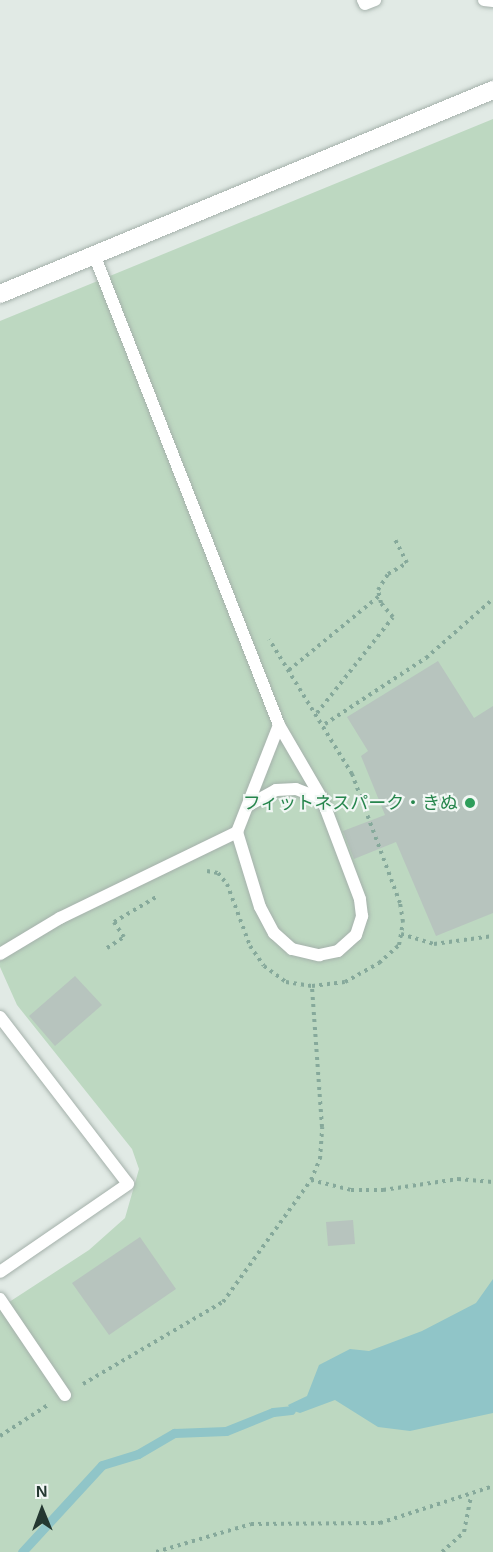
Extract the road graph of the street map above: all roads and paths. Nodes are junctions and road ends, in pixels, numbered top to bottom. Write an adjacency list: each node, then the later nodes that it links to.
1 (363, 0): 2 (lane)
2 (375, 0)
3 (484, 0): 4 (lane)
4 (493, 1)
5 (493, 90): 6 (street)
6 (95, 257): 7 (street); 14 (lane)
7 (0, 294)
8 (395, 539): 9 (path)
9 (379, 596): 11 (path); 12 (path)
10 (493, 599): 13 (path)
11 (289, 670)
12 (317, 713)
13 (325, 724)
14 (279, 725): 15 (lane); 16 (lane)
15 (322, 799): 16 (lane); 17 (lane)
16 (246, 808): 17 (lane)
17 (237, 832): 20 (lane)
18 (401, 934): 19 (path)
19 (493, 936)
20 (0, 954)
21 (312, 986): 23 (path)
22 (0, 1017): 25 (lane)
23 (311, 1180): 24 (path); 27 (path)
24 (493, 1182)
25 (0, 1272)
26 (0, 1299): 27 (lane)
27 (64, 1395): 28 (path)
28 (0, 1436)
29 (493, 1486): 30 (path)
30 (471, 1496): 31 (path); 32 (path)
31 (156, 1552)
32 (441, 1552)

